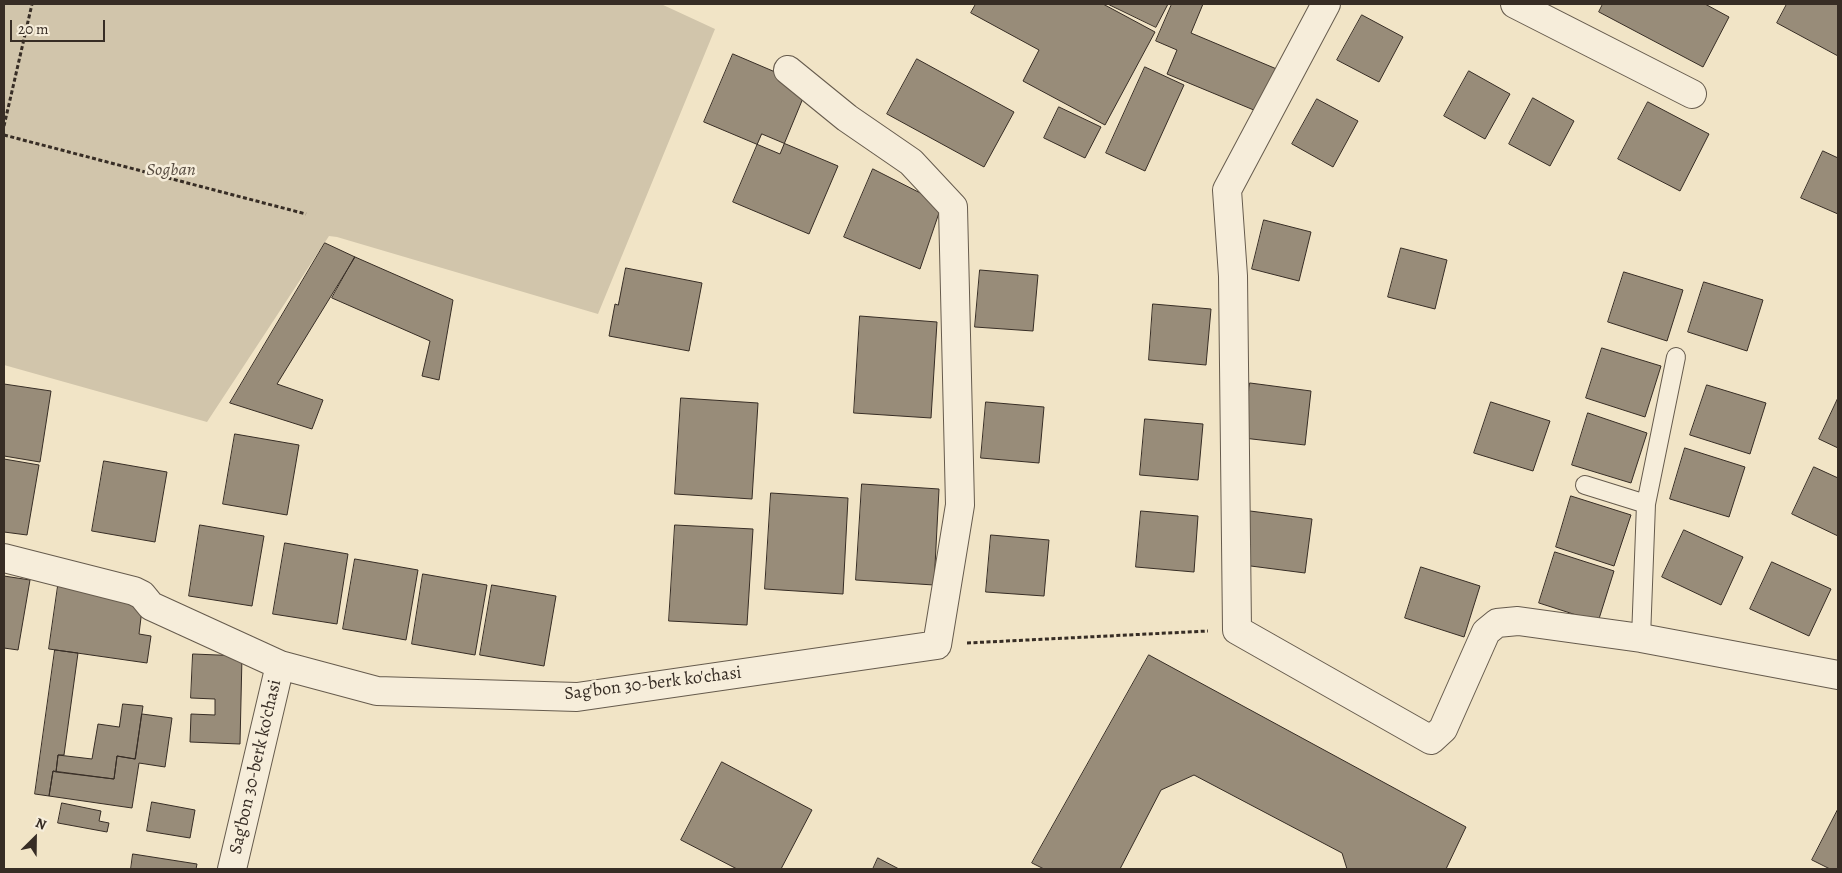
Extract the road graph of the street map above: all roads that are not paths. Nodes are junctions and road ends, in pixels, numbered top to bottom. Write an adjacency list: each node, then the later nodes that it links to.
1 (1326, 4): 9 (street)
2 (1515, 4): 4 (street)
3 (788, 70): 10 (street, Sag'bon 30-berk ko'chasi)
4 (1692, 94)
5 (1676, 357): 7 (lane)
6 (1585, 485): 7 (lane)
7 (1646, 504): 9 (lane)
8 (4, 558): 10 (street, Sag'bon 30-berk ko'chasi)
9 (1642, 638): 11 (street)
10 (280, 664): 12 (street, Sag'bon 30-berk ko'chasi)
11 (1838, 675)
12 (232, 869)

